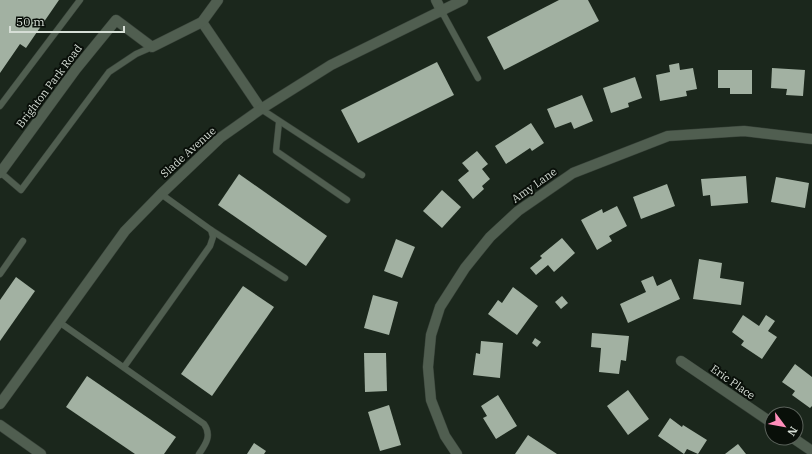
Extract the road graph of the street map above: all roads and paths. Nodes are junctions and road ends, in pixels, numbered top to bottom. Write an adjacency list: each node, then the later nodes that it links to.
1 (80, 0): 9 (lane)
2 (218, 0): 6 (street)
3 (436, 0): 5 (street)
4 (464, 0): 5 (street, Slade Avenue)
5 (442, 12): 8 (lane); 10 (street, Slade Avenue)
6 (202, 22): 7 (street); 10 (street)
7 (152, 47): 13 (lane); 13 (street, Brighton Park Road)
8 (478, 78)
9 (0, 106)
10 (261, 109): 11 (lane); 15 (street, Slade Avenue)
11 (279, 122): 14 (lane); 16 (lane)
12 (812, 139): 29 (street, Amy Lane)
13 (0, 172)
14 (362, 175)
15 (160, 194): 17 (lane); 21 (street, Slade Avenue)
16 (347, 200)
17 (211, 230): 20 (lane); 23 (lane)
18 (24, 241): 19 (lane)
19 (0, 274)
20 (285, 278)
21 (59, 322): 23 (lane); 24 (street, Slade Avenue)
22 (681, 361): 25 (street, Eric Place)
23 (124, 367): 28 (lane)
24 (0, 404)
25 (764, 418)
26 (0, 425): 27 (street)
27 (41, 454)
28 (199, 454)
29 (457, 454)

